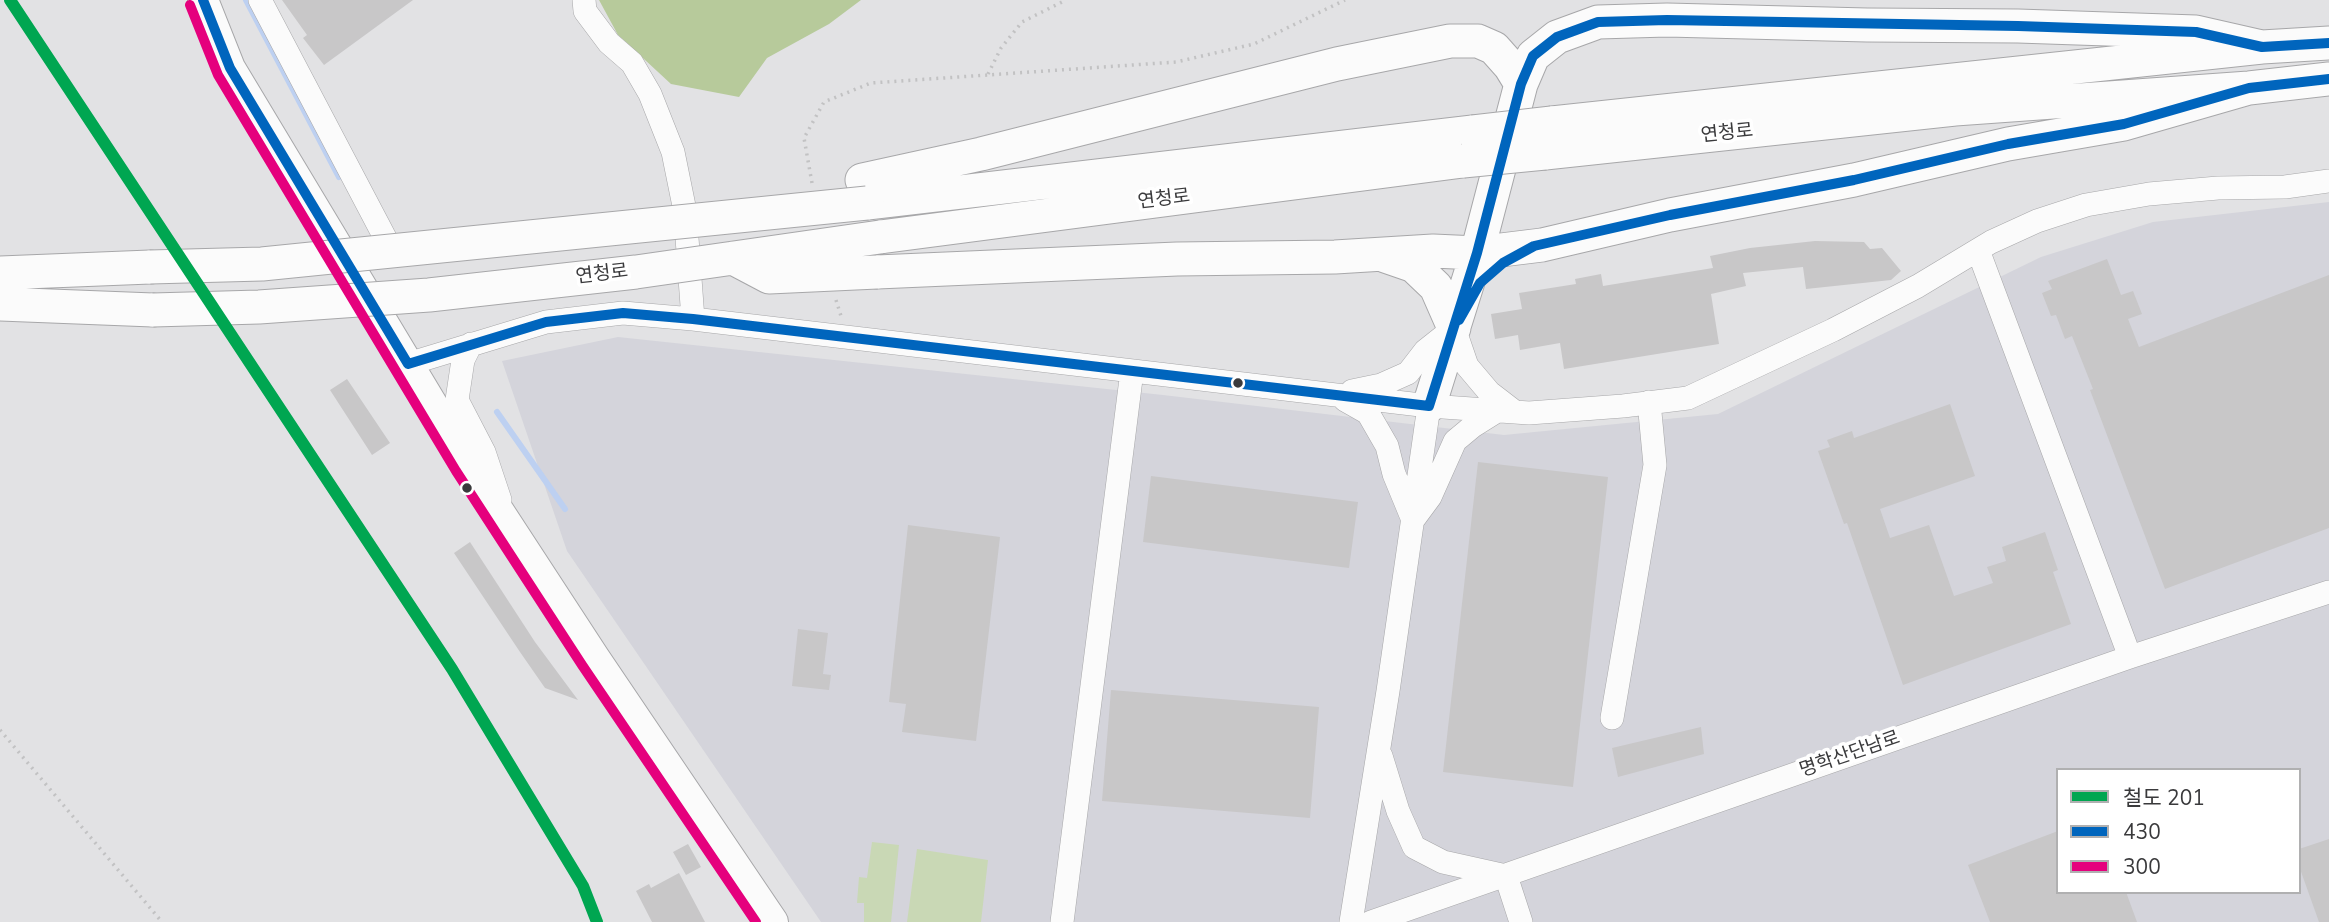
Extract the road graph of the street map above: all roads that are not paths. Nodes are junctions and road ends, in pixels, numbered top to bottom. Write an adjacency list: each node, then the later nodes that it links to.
1 (203, 0): 24 (main road)
2 (260, 0): 15 (street)
3 (584, 0): 21 (street)
4 (2329, 43): 5 (highway, 연청로)
5 (2263, 47): 7 (highway); 9 (highway, 연청로)
6 (2329, 79): 8 (highway, 연청로)
7 (1521, 83): 12 (highway); 16 (highway)
8 (2249, 88): 9 (highway, 연청로); 13 (highway)
9 (1549, 138): 10 (highway, 연청로, bridge)
10 (1468, 147): 12 (highway, 연청로); 18 (highway, 연청로, bridge)
11 (2329, 181): 14 (street)
12 (865, 191): 15 (highway, 연청로, bridge)
13 (1534, 246): 16 (highway); 22 (highway)
14 (1978, 250): 27 (street); 33 (street)
15 (392, 251): 19 (highway, 연청로, bridge)
16 (1477, 253): 17 (highway); 22 (highway)
17 (1381, 254): 18 (highway, bridge); 22 (highway)
18 (733, 258): 20 (highway, 연청로, bridge)
19 (0, 272)
20 (0, 304)
21 (693, 320): 23 (street); 25 (street)
22 (1454, 328): 26 (street); 28 (highway); 29 (street)
23 (471, 344): 24 (street); 31 (street)
24 (408, 364): 31 (main road)
25 (1132, 371): 26 (street); 38 (street)
26 (1336, 395): 28 (street); 30 (street)
27 (1649, 402): 29 (street); 34 (street)
28 (1429, 406): 29 (street); 30 (street)
29 (1506, 411): 30 (street)
30 (1413, 520): 35 (street)
31 (509, 526): 37 (main road)
32 (2329, 592): 33 (street, 명학산단남로)
33 (2130, 657): 36 (street, 명학산단남로)
34 (1612, 718)
35 (1379, 749): 36 (street); 39 (street)
36 (1506, 876): 40 (street, 명학산단남로); 41 (street)
37 (773, 922)
38 (1062, 922)
39 (1351, 922)
40 (1371, 922)
41 (1521, 922)

